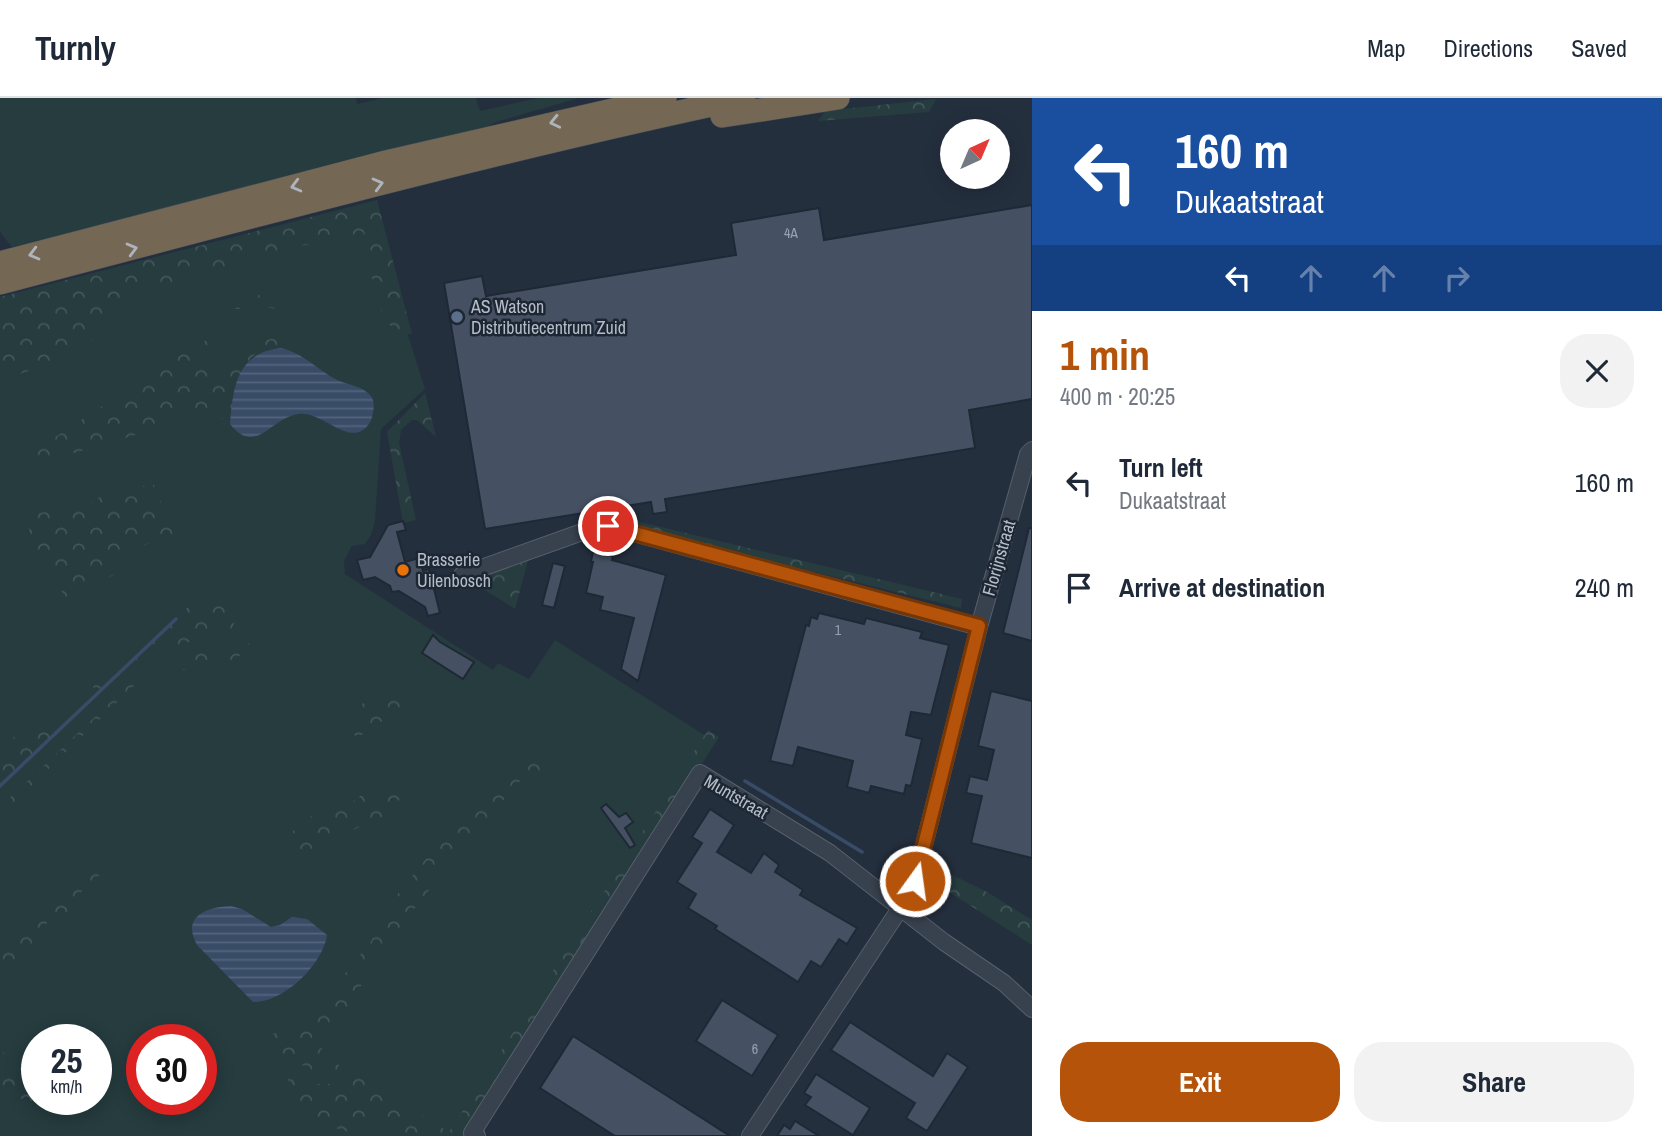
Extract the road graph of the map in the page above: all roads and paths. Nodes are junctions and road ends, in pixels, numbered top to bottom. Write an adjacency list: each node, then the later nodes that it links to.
1 (644, 98): 5 (highway)
2 (665, 98): 5 (highway)
3 (744, 98): 5 (highway)
4 (838, 98): 5 (highway)
5 (616, 117): 6 (highway, one-way to 6); 7 (highway, one-way to 5)
6 (0, 263)
7 (0, 283)
8 (1032, 450): 10 (street, Florijnstraat)
9 (462, 575): 10 (street)
10 (979, 626): 11 (street, Florijnstraat)
11 (901, 907): 12 (street); 15 (street, Muntstraat); 16 (street)
12 (1004, 983): 13 (street); 14 (street)
13 (1032, 995)
14 (1032, 1009)
15 (477, 1136)
16 (750, 1136)

